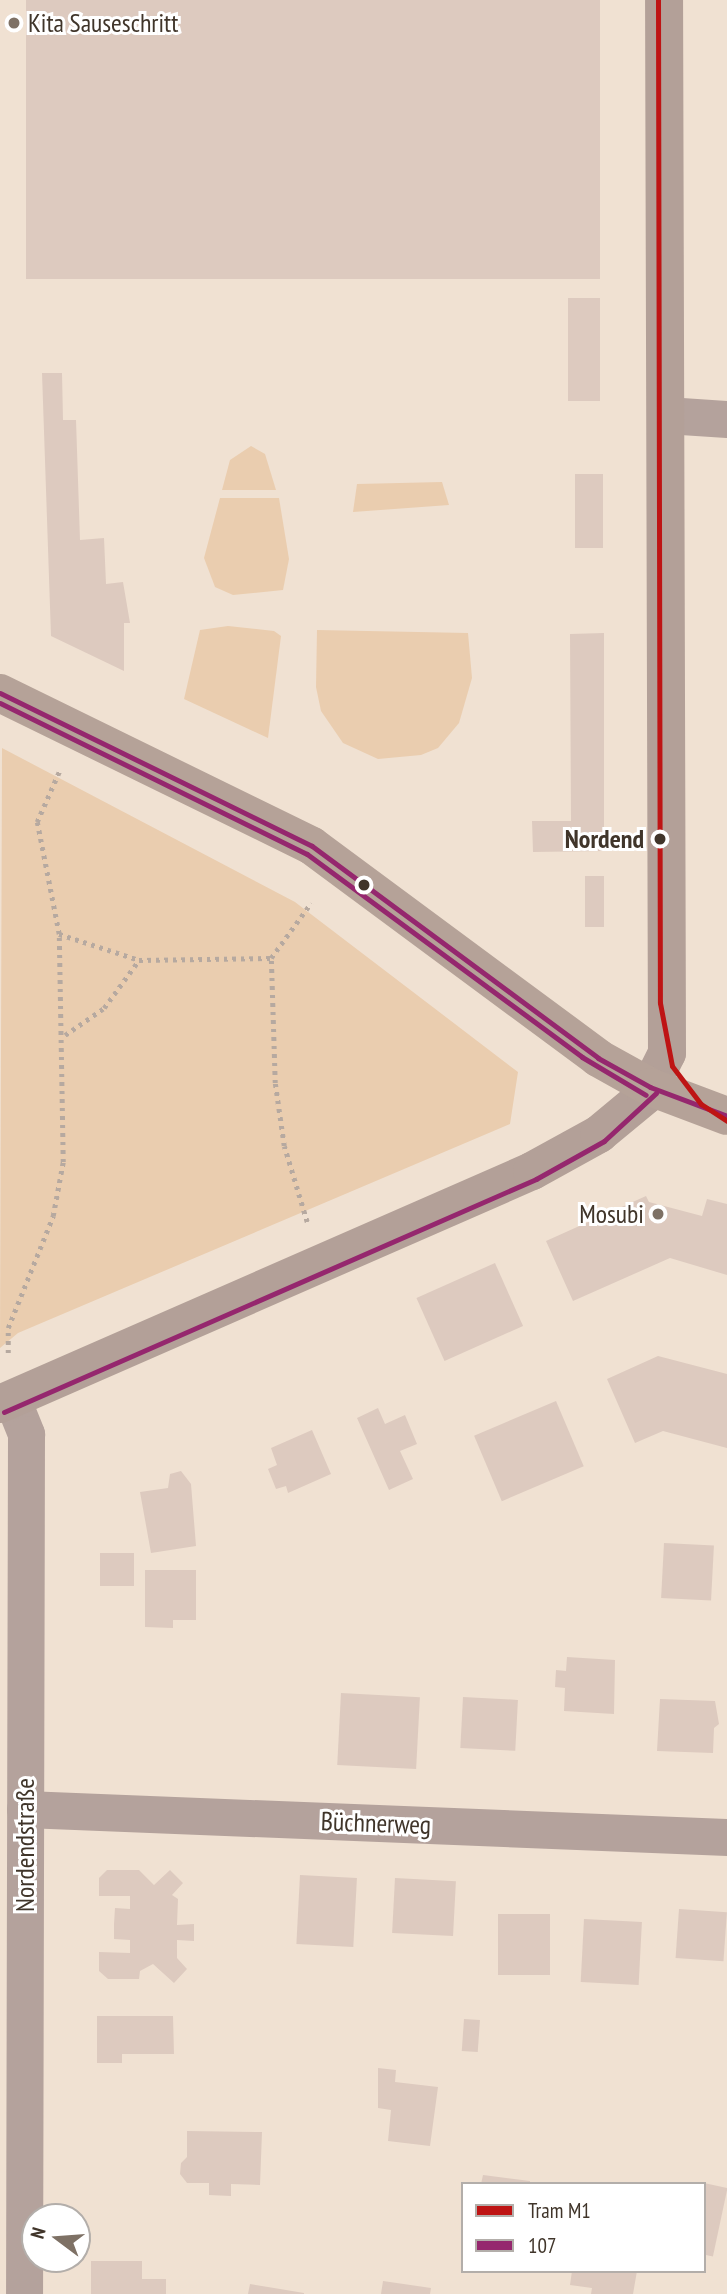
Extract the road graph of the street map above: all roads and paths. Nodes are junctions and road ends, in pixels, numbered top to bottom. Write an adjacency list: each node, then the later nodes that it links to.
1 (664, 0): 2 (street)
2 (666, 415): 3 (street); 11 (street)
3 (727, 419)
4 (0, 693): 11 (main road)
5 (59, 772): 7 (path)
6 (311, 903): 8 (path)
7 (59, 934): 9 (path); 10 (path)
8 (271, 958): 9 (path); 13 (path)
9 (139, 960): 10 (path)
10 (64, 1035): 14 (path)
11 (650, 1087): 12 (main road); 15 (street)
12 (727, 1116)
13 (307, 1222)
14 (8, 1353)
15 (6, 1401): 16 (street, Nordendstraße)
16 (25, 1809): 17 (street, Büchnerweg); 18 (street, Nordendstraße)
17 (727, 1837)
18 (11, 2112): 19 (street, Nordendstraße)
19 (23, 2294)

